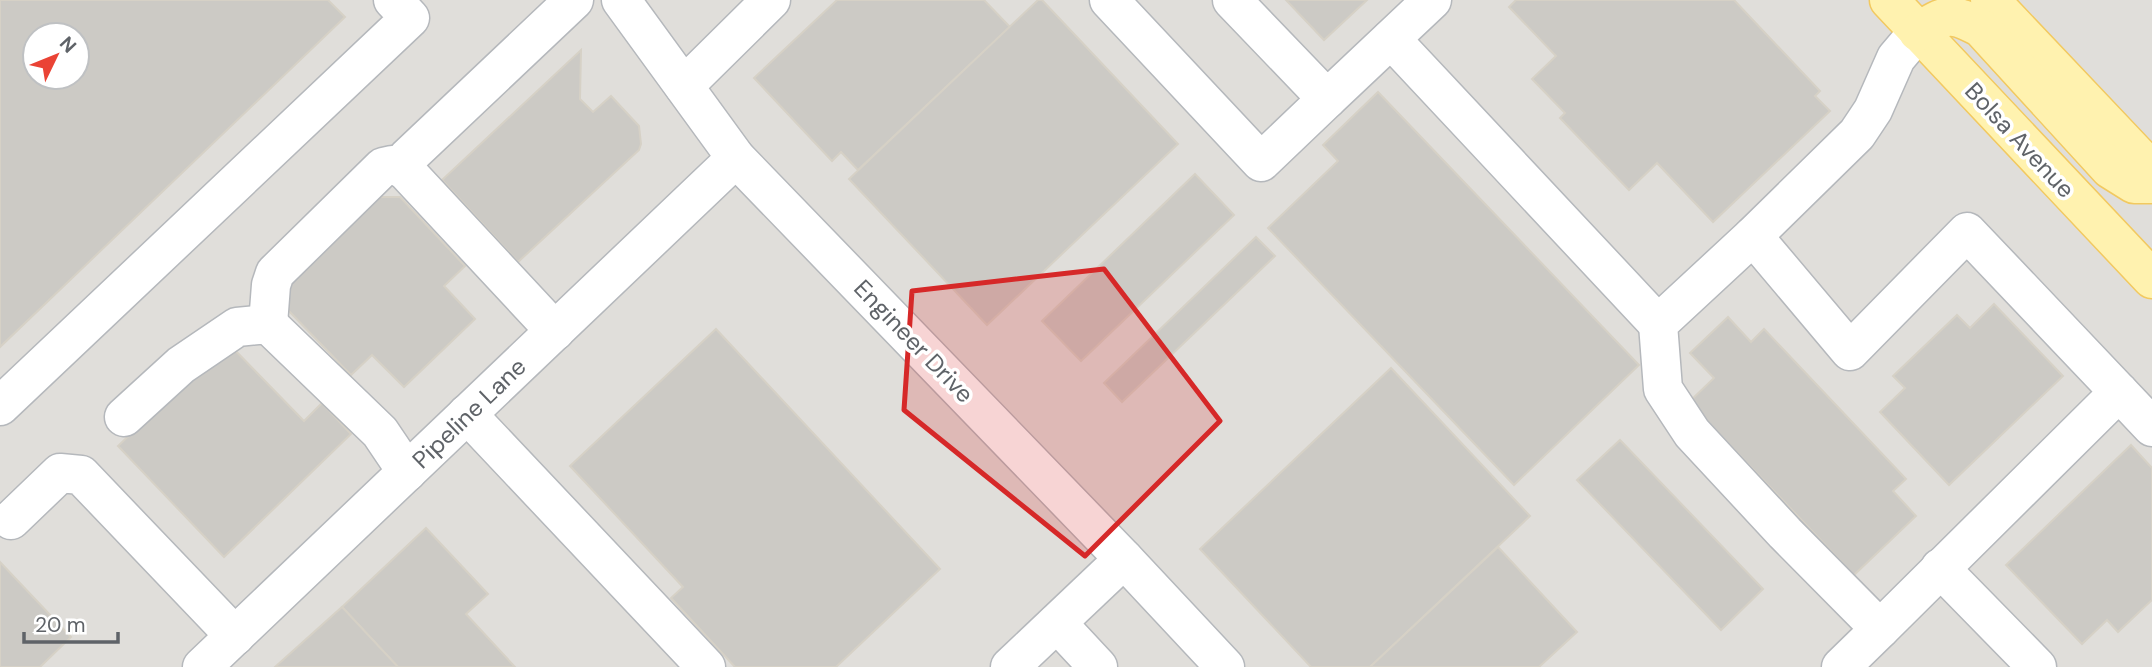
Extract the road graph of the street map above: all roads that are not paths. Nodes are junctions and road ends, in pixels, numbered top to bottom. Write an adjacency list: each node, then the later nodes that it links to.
1 (393, 0): 24 (street)
2 (573, 0): 15 (street)
3 (621, 0): 12 (street, Engineer Drive)
4 (771, 0): 12 (street)
5 (1109, 0): 13 (street)
6 (1233, 0): 13 (street)
7 (1432, 0): 11 (street)
8 (1889, 0): 10 (main road, Bolsa Avenue)
9 (1990, 0): 16 (main road)
10 (1918, 32): 17 (main road); 18 (street); 19 (main road, Bolsa Avenue)
11 (1391, 39): 13 (street); 21 (street)
12 (684, 86): 14 (street, Engineer Drive)
13 (1327, 99)
14 (736, 158): 22 (street, Pipeline Lane); 30 (street, Engineer Drive)
15 (404, 169): 20 (street); 22 (street)
16 (2152, 171)
17 (2152, 184)
18 (1753, 236): 21 (street); 23 (street)
19 (2152, 279)
20 (268, 324): 26 (street); 28 (street)
21 (1658, 324): 33 (street)
22 (555, 331): 25 (street, Pipeline Lane)
23 (2119, 392): 27 (street); 31 (street)
24 (0, 406)
25 (467, 414): 28 (street, Pipeline Lane); 36 (street)
26 (124, 418)
27 (2152, 427)
28 (407, 472): 34 (street, Pipeline Lane)
29 (10, 520): 34 (street)
30 (1124, 559): 32 (street); 39 (street, Engineer Drive)
31 (1940, 568): 33 (street); 41 (street)
32 (1057, 622): 37 (street); 38 (street)
33 (1880, 629): 40 (street)
34 (235, 636): 35 (street, Pipeline Lane)
35 (202, 667)
36 (706, 667)
37 (1010, 667)
38 (1098, 667)
39 (1225, 667)
40 (1841, 667)
41 (2037, 667)

